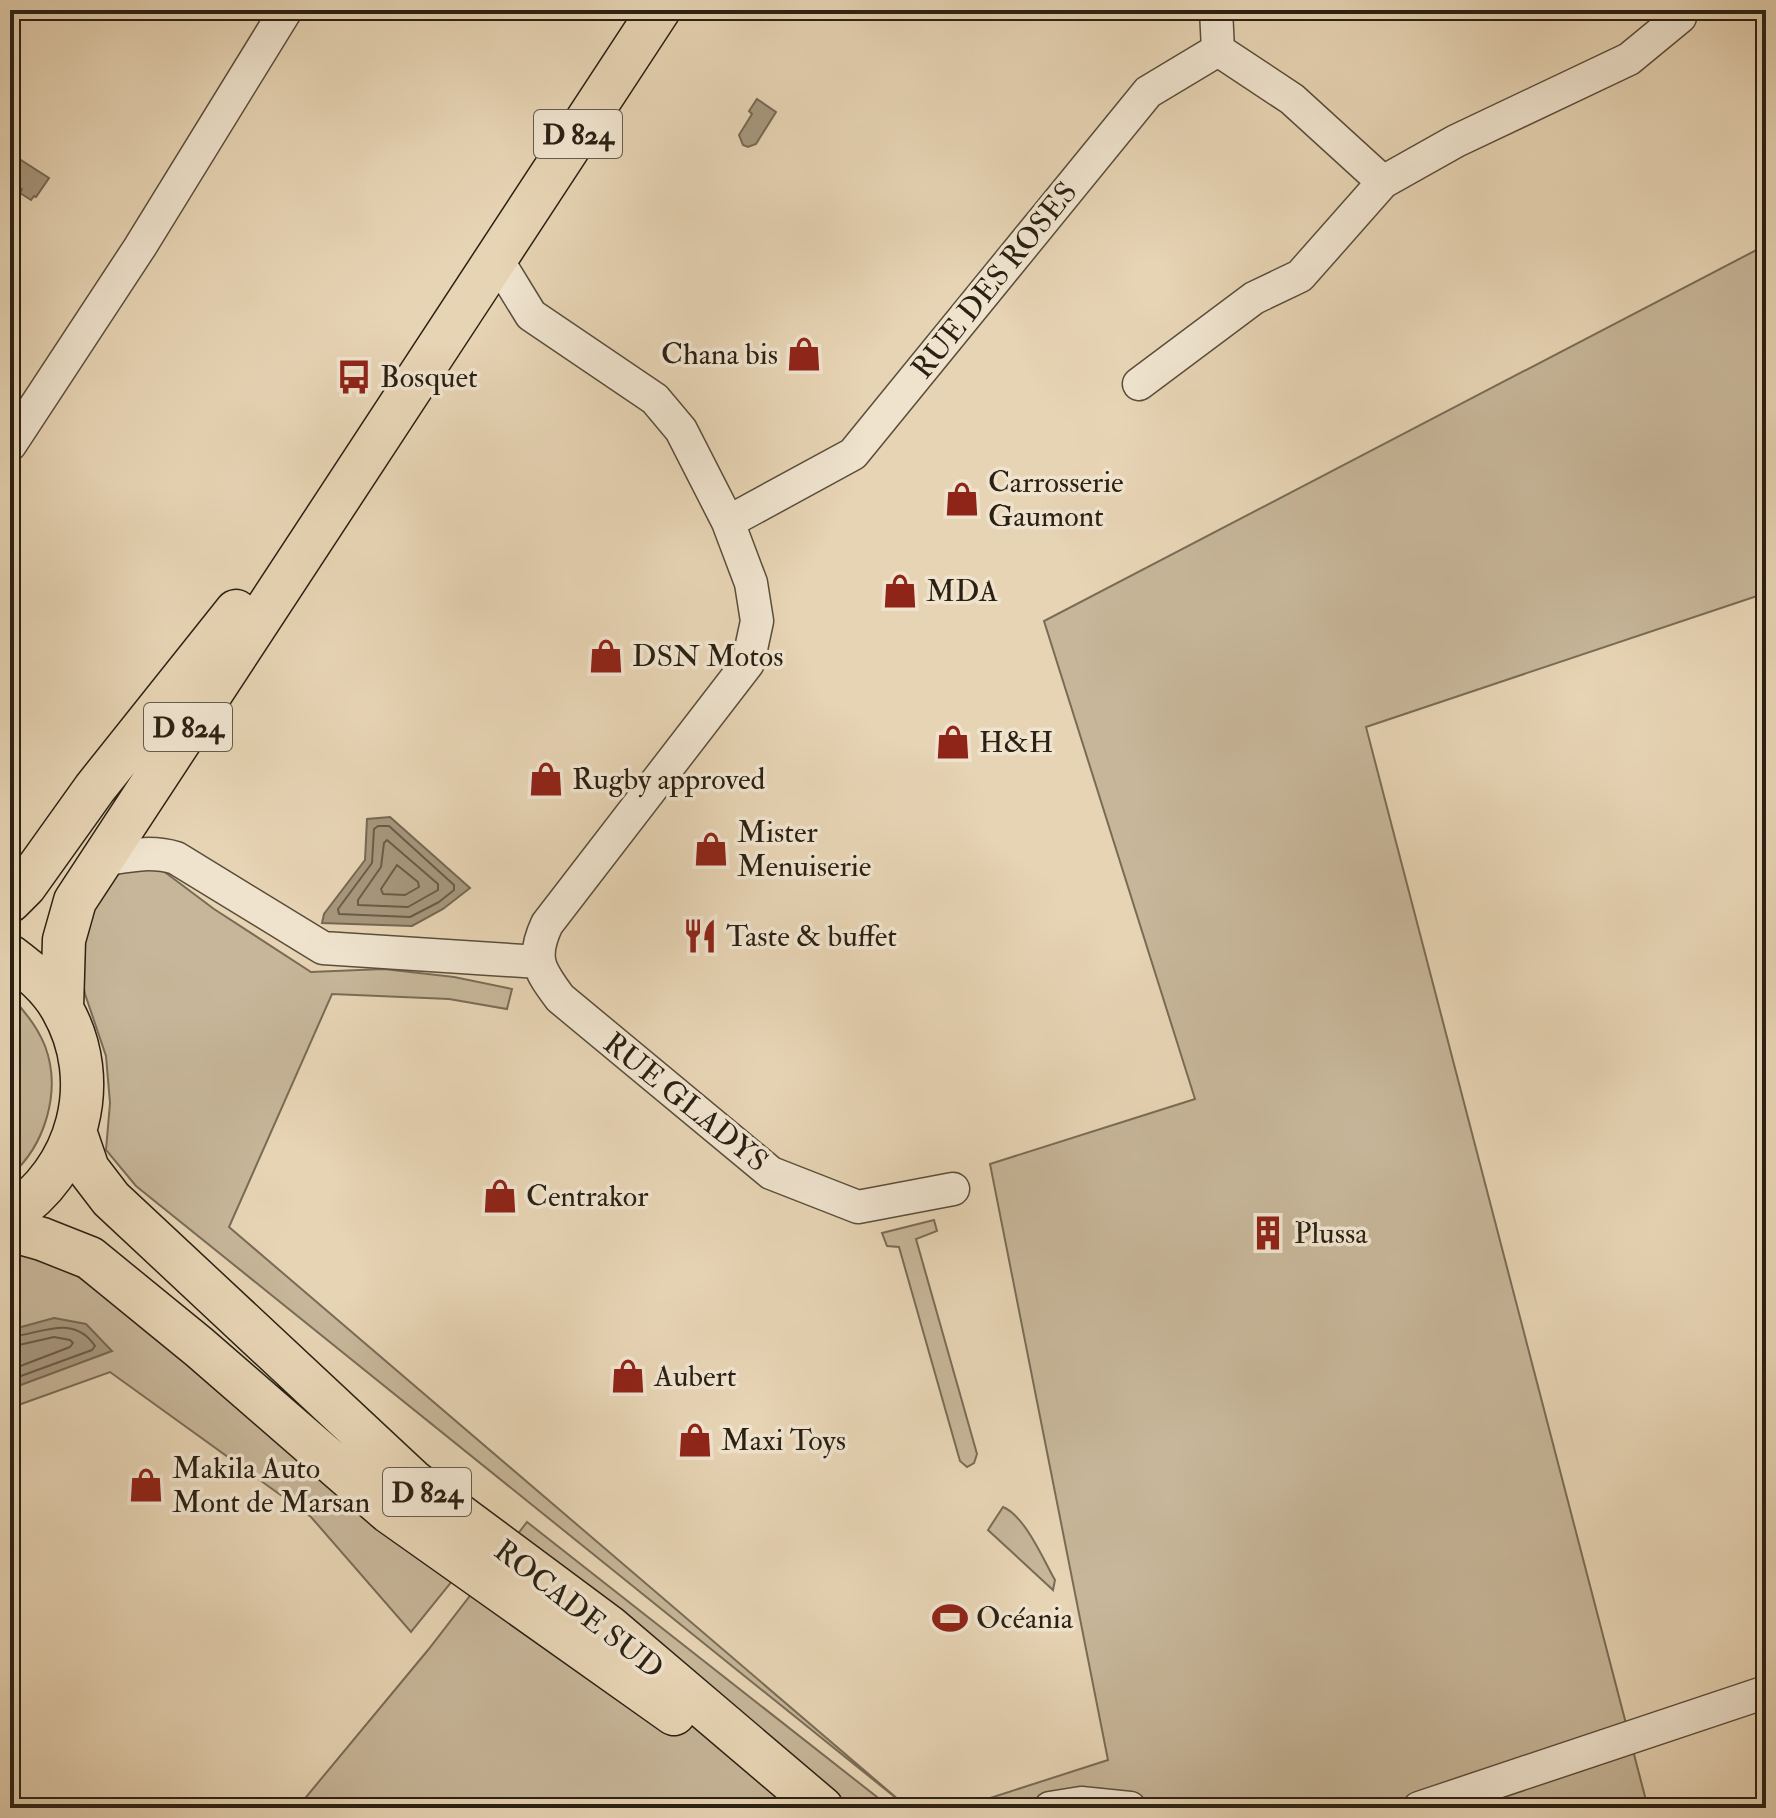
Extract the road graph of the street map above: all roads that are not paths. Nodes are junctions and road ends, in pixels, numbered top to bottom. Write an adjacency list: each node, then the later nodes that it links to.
1 (286, 10): 9 (street)
2 (659, 10): 7 (main road, D 824)
3 (1216, 10): 5 (street)
4 (1680, 17): 6 (street)
5 (1218, 50): 6 (street); 11 (street, RUE DES ROSES)
6 (1383, 182): 8 (street)
7 (496, 258): 10 (main road, D 824); 11 (street)
8 (1139, 384)
9 (10, 445)
10 (361, 463): 12 (main road, D 824); 13 (main road, D 824)
11 (728, 522): 15 (street)
12 (101, 860): 15 (street); 16 (main road, D 824)
13 (10, 901)
14 (10, 956): 16 (main road)
15 (539, 962): 18 (street, RUE GLADYS)
16 (62, 1008): 17 (main road)
17 (76, 1134): 19 (main road); 23 (main road, ROCADE SUD / D 824)
18 (953, 1189)
19 (10, 1215)
20 (10, 1230): 22 (main road, ROCADE SUD / D 824)
21 (1766, 1692): 26 (street)
22 (811, 1808)
23 (822, 1808)
24 (1050, 1808): 25 (street)
25 (1130, 1808)
26 (1419, 1808)

